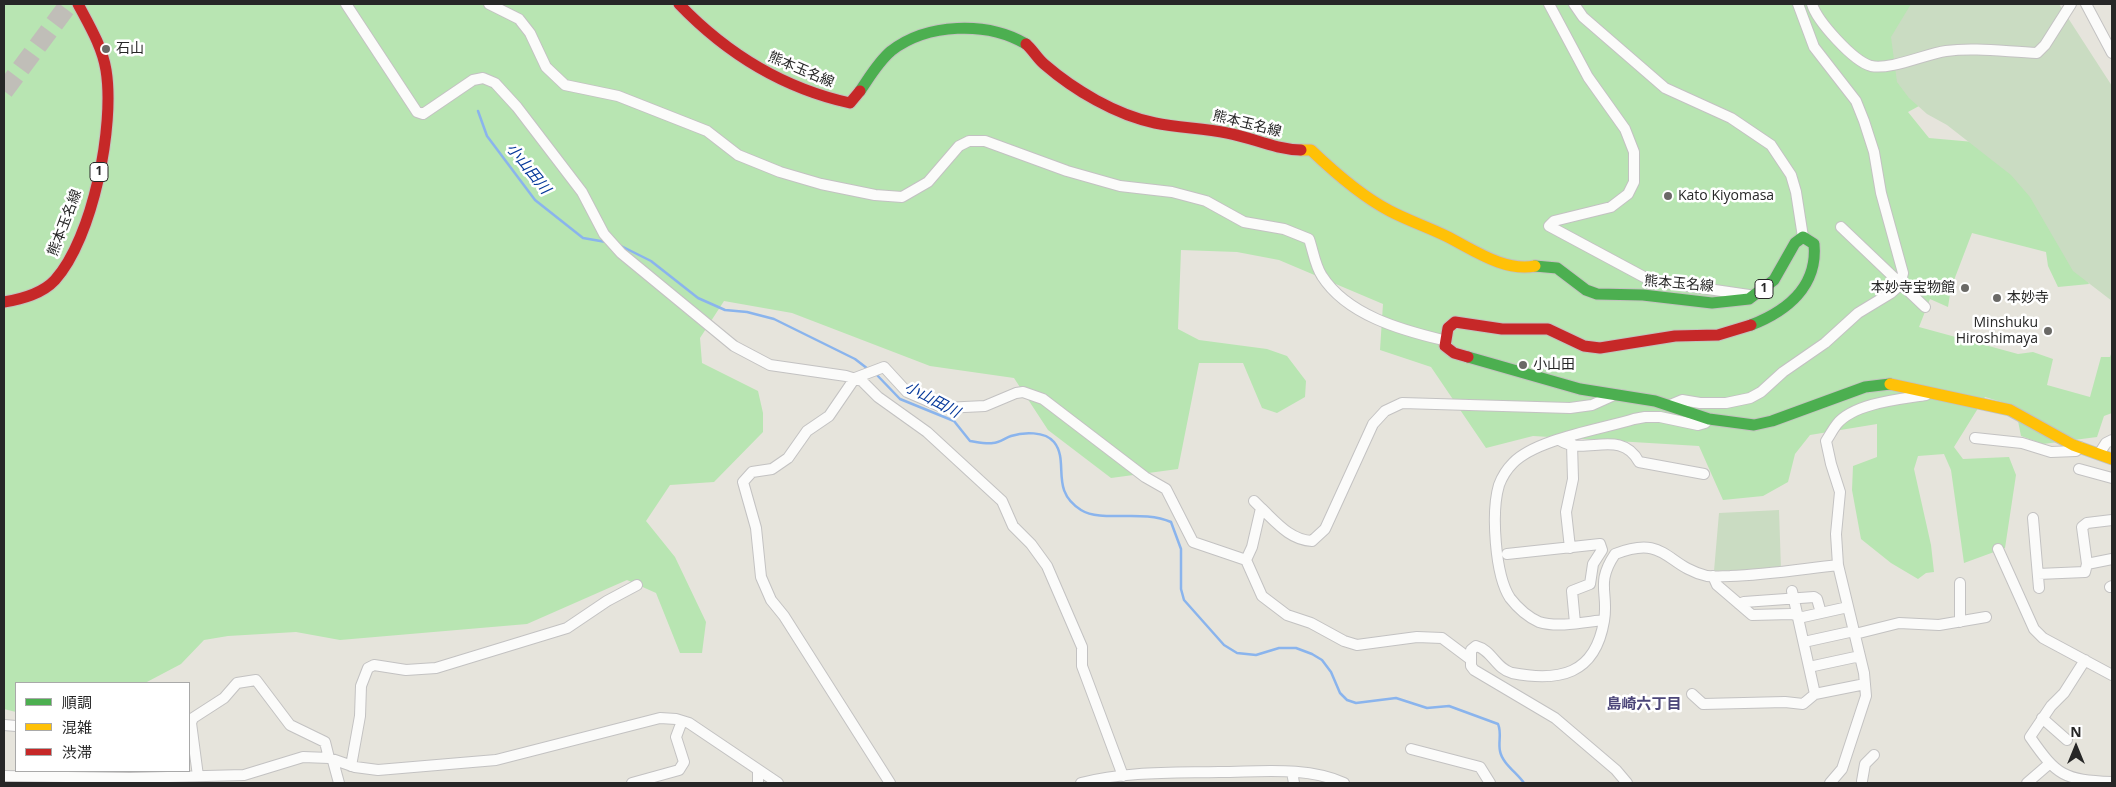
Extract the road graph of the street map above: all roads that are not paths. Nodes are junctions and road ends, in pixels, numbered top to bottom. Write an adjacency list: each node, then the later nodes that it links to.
1 (78, 4): 16 (main road, 熊本玉名線 / 1)
2 (346, 4): 19 (street)
3 (489, 4): 18 (street)
4 (679, 4): 15 (main road, 熊本玉名線 / 1)
5 (1548, 4): 15 (street)
6 (1574, 4): 13 (street)
7 (1798, 4): 14 (street)
8 (1812, 4): 9 (street)
9 (2071, 4)
10 (2086, 4): 11 (street)
11 (2112, 53)
12 (1841, 227): 14 (street)
13 (1802, 237): 15 (main road, 熊本玉名線 / 1); 18 (main road, 1)
14 (1900, 285): 17 (street); 22 (street)
15 (1755, 296)
16 (4, 302)
17 (1925, 308)
18 (1445, 346): 21 (main road)
19 (860, 376): 40 (street); 80 (street); 88 (street)
20 (1934, 394): 23 (main road); 28 (main road); 42 (street)
21 (1613, 395): 22 (main road); 40 (street)
22 (1670, 405): 23 (main road)
23 (1710, 419): 25 (street)
24 (1975, 438): 28 (street)
25 (1560, 440): 27 (street); 55 (street)
26 (2112, 440): 29 (street)
27 (1572, 444): 32 (street); 36 (street)
28 (2080, 448): 29 (main road)
29 (2100, 454): 30 (main road)
30 (2112, 459)
31 (2079, 469): 33 (street)
32 (1704, 474)
33 (2112, 478)
34 (2033, 518): 43 (street)
35 (2112, 520): 41 (street)
36 (1570, 548): 38 (street); 55 (street)
37 (1998, 549): 61 (street)
38 (1507, 554)
39 (2112, 559): 41 (street)
40 (1246, 560): 60 (street)
41 (2087, 564): 43 (street)
42 (1838, 565): 44 (street); 50 (street)
43 (2038, 574): 47 (street)
44 (1713, 576): 49 (street); 54 (street)
45 (1960, 583): 56 (street)
46 (637, 585): 75 (street)
47 (2039, 588)
48 (1792, 595): 49 (street); 51 (street); 52 (street)
49 (1739, 604): 52 (street)
50 (1848, 607): 51 (street); 57 (street)
51 (1821, 613): 52 (street)
52 (1798, 616): 58 (street)
53 (1986, 617): 56 (street)
54 (1604, 620): 55 (street); 60 (street)
55 (1575, 622)
56 (1960, 622): 57 (street)
57 (1854, 633): 58 (street); 59 (street)
58 (1804, 642): 62 (street)
59 (1860, 656): 62 (street); 64 (street)
60 (1470, 659): 93 (street)
61 (2085, 660): 63 (street); 67 (street)
62 (1809, 667): 66 (street)
63 (2112, 675)
64 (1865, 684): 66 (street); 94 (street)
65 (1692, 694): 66 (street)
66 (1815, 694)
67 (2042, 718): 70 (street); 74 (street)
68 (682, 721): 75 (street); 76 (street); 85 (street)
69 (190, 723): 73 (street); 79 (street)
70 (2067, 740)
71 (1411, 749): 92 (street)
72 (1874, 755): 81 (street)
73 (331, 760): 75 (street); 79 (street); 84 (street)
74 (2049, 764): 82 (street); 95 (street)
75 (351, 766)
76 (758, 770): 86 (street); 87 (street)
77 (1292, 772): 80 (street); 90 (street); 91 (street)
78 (4, 776): 79 (street)
79 (198, 776)
80 (1123, 776): 89 (street)
81 (1862, 781)
82 (2092, 782): 83 (street)
83 (2112, 782)
84 (339, 783)
85 (632, 783)
86 (758, 783)
87 (778, 783)
88 (890, 783)
89 (1081, 783)
90 (1294, 783)
91 (1344, 783)
92 (1490, 783)
93 (1627, 783)
94 (1830, 783)
95 (2027, 783)

